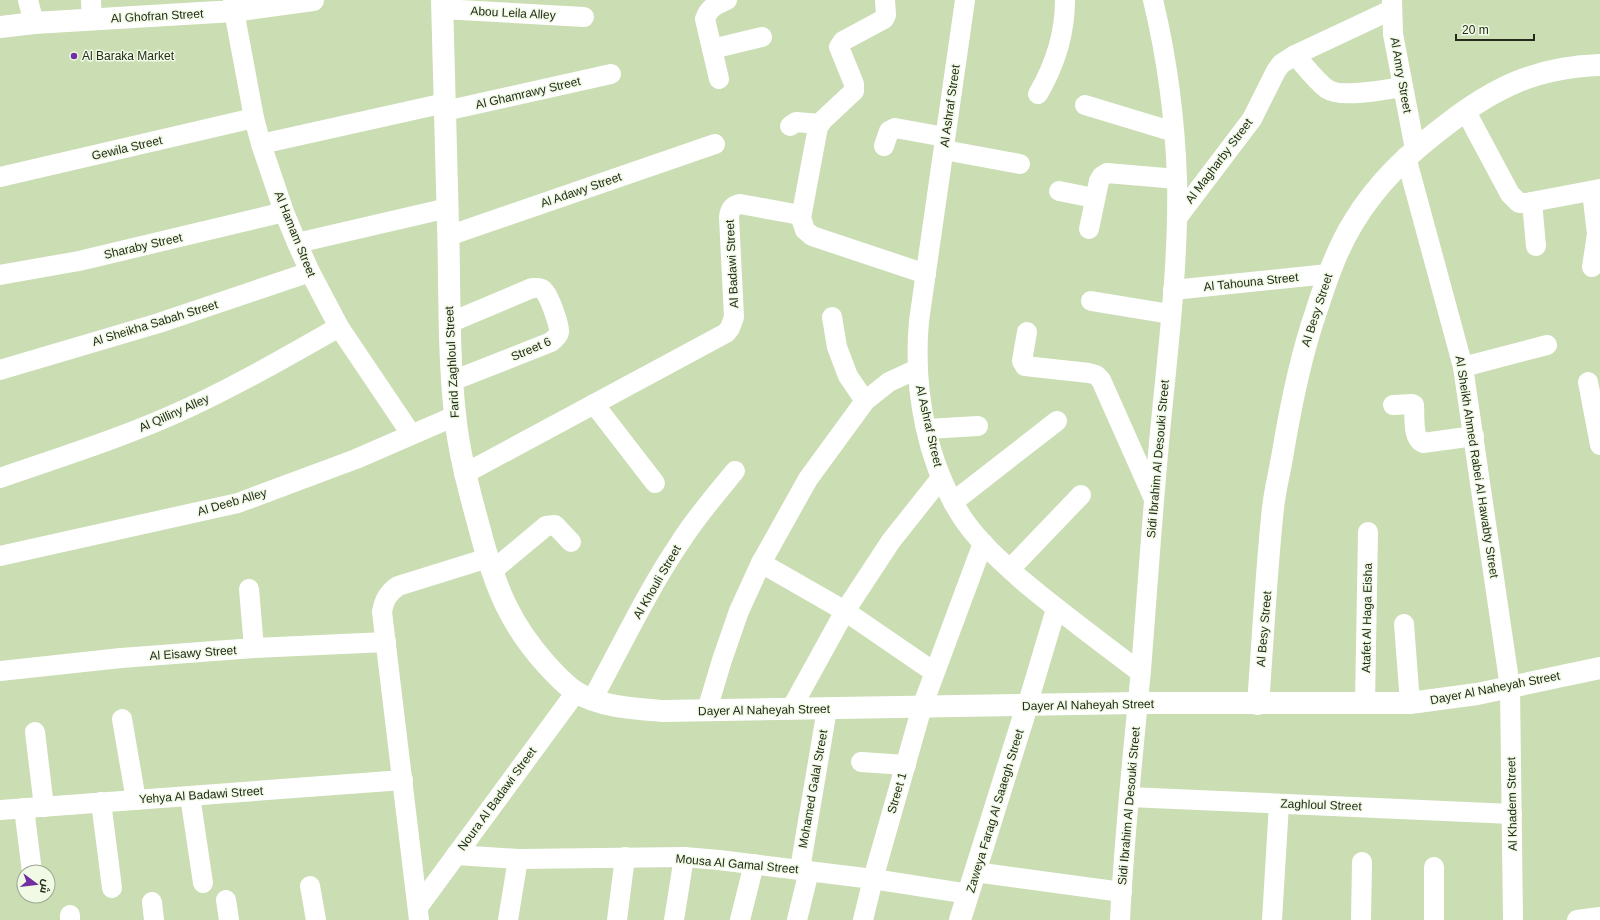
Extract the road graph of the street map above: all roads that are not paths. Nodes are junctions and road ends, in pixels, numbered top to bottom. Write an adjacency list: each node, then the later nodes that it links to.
1 (28, 0): 13 (street)
2 (313, 0): 10 (street, Al Ghofran Street)
3 (727, 0): 16 (street)
4 (885, 0): 27 (street)
5 (965, 0): 30 (street, Al Ashraf Street)
6 (1065, 0): 22 (street)
7 (1153, 0): 29 (street, Sidi Ibrahim Al Desouki Street)
8 (442, 5): 12 (street, Abou Leila Alley); 24 (street, Farid Zaghloul Street)
9 (1391, 5): 17 (street, Al Magharby Street); 21 (street, Al Amry Street)
10 (233, 6): 11 (street, Al Ghofran Street); 26 (street, Al Hamam Street)
11 (92, 10): 13 (street, Al Ghofran Street)
12 (584, 17)
13 (34, 23): 14 (street, Al Ghofran Street)
14 (0, 27)
15 (762, 37): 16 (street)
16 (712, 49): 20 (street)
17 (1295, 55): 21 (street); 45 (street, Al Magharby Street)
18 (1600, 65): 25 (street, Al Besy Street)
19 (611, 74): 24 (street, Al Ghamrawy Street)
20 (719, 79)
21 (1403, 87): 34 (street, Al Amry Street)
22 (1038, 94)
23 (1085, 105): 29 (street)
24 (445, 107): 31 (street, Al Ghamrawy Street); 42 (street, Farid Zaghloul Street)
25 (1465, 110): 34 (street, Al Besy Street); 41 (street)
26 (254, 118): 31 (street, Al Hamam Street); 36 (street, Gewila Street)
27 (820, 124): 28 (street); 44 (street)
28 (790, 126)
29 (1174, 132): 37 (street, Sidi Ibrahim Al Desouki Street)
30 (944, 143): 33 (street); 35 (street); 52 (street, Al Ashraf Street)
31 (261, 144): 43 (street, Al Hamam Street)
32 (714, 144): 47 (street, Al Adawy Street)
33 (884, 146)
34 (1410, 153): 53 (street, Al Besy Street); 63 (street, Al Sheikh Ahmed Rabei Al Hawabty Street)
35 (1020, 164)
36 (0, 177)
37 (1177, 179): 40 (street); 45 (street, Sidi Ibrahim Al Desouki Street)
38 (1596, 190): 41 (street); 50 (street)
39 (1059, 191): 40 (street)
40 (1094, 198): 46 (street)
41 (1532, 202): 49 (street)
42 (448, 208): 47 (street, Farid Zaghloul Street); 48 (street)
43 (284, 212): 48 (street, Al Hamam Street); 54 (street, Sharaby Street)
44 (801, 218): 52 (street); 69 (street, Al Badawi Street)
45 (1177, 218): 55 (street, Sidi Ibrahim Al Desouki Street)
46 (1088, 229)
47 (448, 236): 59 (street, Farid Zaghloul Street)
48 (297, 243): 51 (street, Al Hamam Street)
49 (1536, 246)
50 (1592, 267)
51 (310, 272): 60 (street, Al Hamam Street); 65 (street, Al Sheikha Sabah Street)
52 (926, 274): 64 (street, Al Ashraf Street)
53 (1328, 274): 55 (street, Al Tahouna Street); 107 (street, Al Besy Street)
54 (0, 275)
55 (1173, 290): 57 (street, Sidi Ibrahim Al Desouki Street)
56 (1091, 301): 57 (street)
57 (1170, 314): 84 (street, Sidi Ibrahim Al Desouki Street)
58 (832, 317): 68 (street)
59 (449, 323): 66 (street, Farid Zaghloul Street); 66 (street, Street 6)
60 (339, 326): 75 (street, Al Hamam Street); 80 (street, Al Qilliny Alley)
61 (1027, 332): 84 (street)
62 (1547, 345): 63 (street)
63 (1463, 367): 76 (street, Al Sheikh Ahmed Rabei Al Hawabty Street)
64 (917, 369): 68 (street); 74 (street, Al Ashraf Street)
65 (0, 370)
66 (452, 381): 71 (street, Farid Zaghloul Street)
67 (1588, 382): 77 (street)
68 (865, 401): 90 (street)
69 (594, 404): 79 (street, Al Badawi Street); 82 (street)
70 (1393, 405): 76 (street)
71 (455, 416): 75 (street, Al Deeb Alley); 79 (street, Farid Zaghloul Street)
72 (1057, 421): 85 (street)
73 (978, 426): 74 (street)
74 (927, 429): 81 (street, Al Ashraf Street)
75 (411, 434): 89 (street, Al Deeb Alley)
76 (1474, 436): 103 (street, Al Sheikh Ahmed Rabei Al Hawabty Street)
77 (1600, 445)
78 (735, 471): 104 (street, Al Khouli Street)
79 (464, 474): 91 (street, Farid Zaghloul Street)
80 (0, 478)
81 (941, 478): 85 (street, Al Ashraf Street); 95 (street)
82 (655, 482)
83 (1081, 496): 92 (street)
84 (1154, 500): 102 (street, Sidi Ibrahim Al Desouki Street)
85 (953, 502): 88 (street, Al Ashraf Street)
86 (1368, 532): 108 (street, Atafet Al Haga Eisha)
87 (571, 542): 91 (street)
88 (983, 543): 92 (street, Al Ashraf Street); 101 (street, Street 1)
89 (0, 556)
90 (761, 563): 95 (street); 113 (street)
91 (490, 564): 97 (street); 104 (street, Farid Zaghloul Street)
92 (1010, 569): 94 (street, Al Ashraf Street)
93 (249, 589): 98 (street)
94 (1056, 609): 102 (street, Al Ashraf Street); 109 (street, Zaweya Farag Al Saaegh Street)
95 (844, 611): 101 (street); 111 (street)
96 (1404, 624): 106 (street)
97 (386, 642): 98 (street, Al Eisawy Street); 118 (street)
98 (254, 648): 100 (street, Al Eisawy Street)
99 (1600, 668): 103 (street, Dayer Al Naheyah Street)
100 (0, 671)
101 (934, 672): 110 (street, Street 1)
102 (1140, 672): 105 (street, Sidi Ibrahim Al Desouki Street)
103 (1510, 687): 106 (street, Dayer Al Naheyah Street); 127 (street, Al Khadem Street)
104 (584, 696): 113 (street, Dayer Al Naheyah Street); 128 (street, Noura Al Badawi Street)
105 (1137, 703): 107 (street, Dayer Al Naheyah Street); 109 (street, Dayer Al Naheyah Street); 120 (street, Sidi Ibrahim Al Desouki Street)
106 (1410, 703): 108 (street, Dayer Al Naheyah Street)
107 (1258, 704): 108 (street, Dayer Al Naheyah Street)
108 (1365, 704)
109 (1028, 706): 110 (street, Dayer Al Naheyah Street); 137 (street, Zaweya Farag Al Saaegh Street)
110 (922, 707): 112 (street, Dayer Al Naheyah Street); 117 (street, Street 1)
111 (791, 709): 112 (street, Dayer Al Naheyah Street); 113 (street, Dayer Al Naheyah Street)
112 (827, 709): 136 (street, Mohamed Galal Street)
113 (707, 710)
114 (122, 719): 121 (street)
115 (35, 732): 124 (street)
116 (861, 762): 117 (street)
117 (906, 765): 138 (street, Street 1)
118 (403, 780): 119 (street, Yehya Al Badawi Street); 145 (street)
119 (190, 796): 121 (street, Yehya Al Badawi Street); 139 (street)
120 (1129, 797): 123 (street, Zaghloul Street); 142 (street, Sidi Ibrahim Al Desouki Street)
121 (136, 800): 122 (street, Yehya Al Badawi Street)
122 (101, 802): 124 (street, Yehya Al Badawi Street); 141 (street)
123 (1279, 804): 127 (street, Zaghloul Street); 157 (street)
124 (44, 807): 125 (street, Yehya Al Badawi Street)
125 (24, 808): 126 (street, Yehya Al Badawi Street); 133 (street)
126 (0, 810)
127 (1512, 814): 160 (street, Al Khadem Street)
128 (456, 855): 131 (street, Mousa Al Gamal Street); 145 (street, Noura Al Badawi Street)
129 (625, 857): 130 (street, Mousa Al Gamal Street); 131 (street, Mousa Al Gamal Street); 150 (street)
130 (684, 857): 134 (street, Mousa Al Gamal Street); 151 (street)
131 (518, 858): 149 (street)
132 (1362, 862): 158 (street)
133 (31, 864)
134 (754, 864): 136 (street, Mousa Al Gamal Street); 152 (street)
135 (1434, 867): 159 (street)
136 (805, 870): 138 (street, Mousa Al Gamal Street); 153 (street, Mohamed Galal Street)
137 (975, 872): 142 (street); 143 (street, Zaweya Farag Al Saaegh Street)
138 (873, 879): 143 (street, Mousa Al Gamal Street); 154 (street, Street 1)
139 (203, 883)
140 (310, 886): 148 (street)
141 (112, 888)
142 (1122, 892): 156 (street, Sidi Ibrahim Al Desouki Street)
143 (968, 894): 155 (street, Zaweya Farag Al Saaegh Street)
144 (226, 900): 147 (street)
145 (419, 913)
146 (1600, 917): 161 (street)
147 (228, 920)
148 (316, 920)
149 (508, 920)
150 (617, 920)
151 (674, 920)
152 (740, 920)
153 (797, 920)
154 (863, 920)
155 (960, 920)
156 (1120, 920)
157 (1272, 920)
158 (1361, 920)
159 (1434, 920)
160 (1513, 920)
161 (1577, 920)

